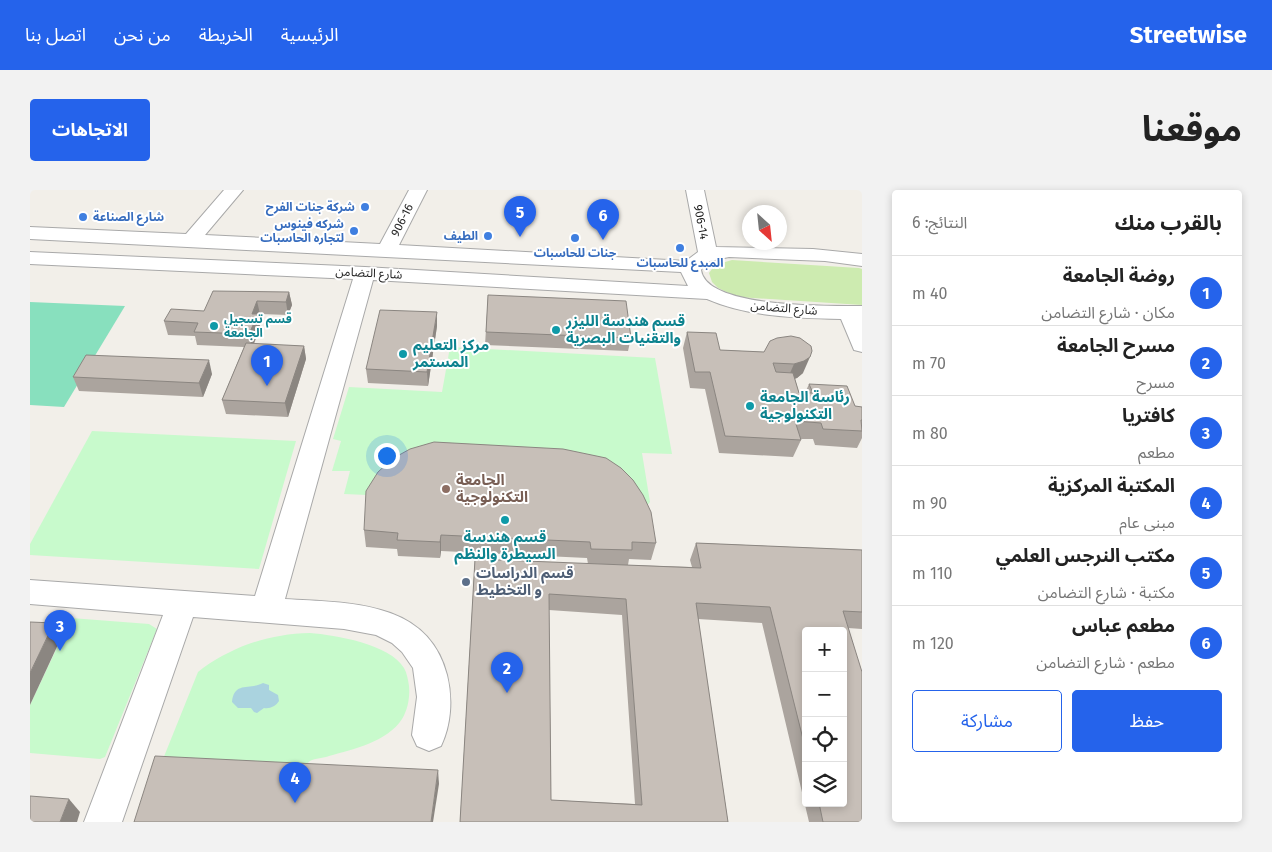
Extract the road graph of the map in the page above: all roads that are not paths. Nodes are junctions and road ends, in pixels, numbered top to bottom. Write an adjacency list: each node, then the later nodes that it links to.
1 (234, 190): 5 (street)
2 (418, 190): 6 (street, 906-16)
3 (695, 190): 9 (street, 906-14)
4 (30, 233): 5 (street, شارع التضامن)
5 (191, 240): 6 (street, شارع التضامن)
6 (387, 250): 9 (street, شارع التضامن)
7 (30, 258): 10 (street, شارع التضامن)
8 (862, 260): 9 (street, شارع التضامن)
9 (700, 261): 11 (street, شارع التضامن)
10 (365, 272): 11 (street, شارع التضامن); 16 (street)
11 (707, 293): 12 (street, شارع التضامن)
12 (855, 312): 13 (street)
13 (862, 345)
14 (30, 592): 15 (street)
15 (183, 603): 16 (street); 18 (street)
16 (267, 609): 17 (street)
17 (429, 735)
18 (103, 822)

